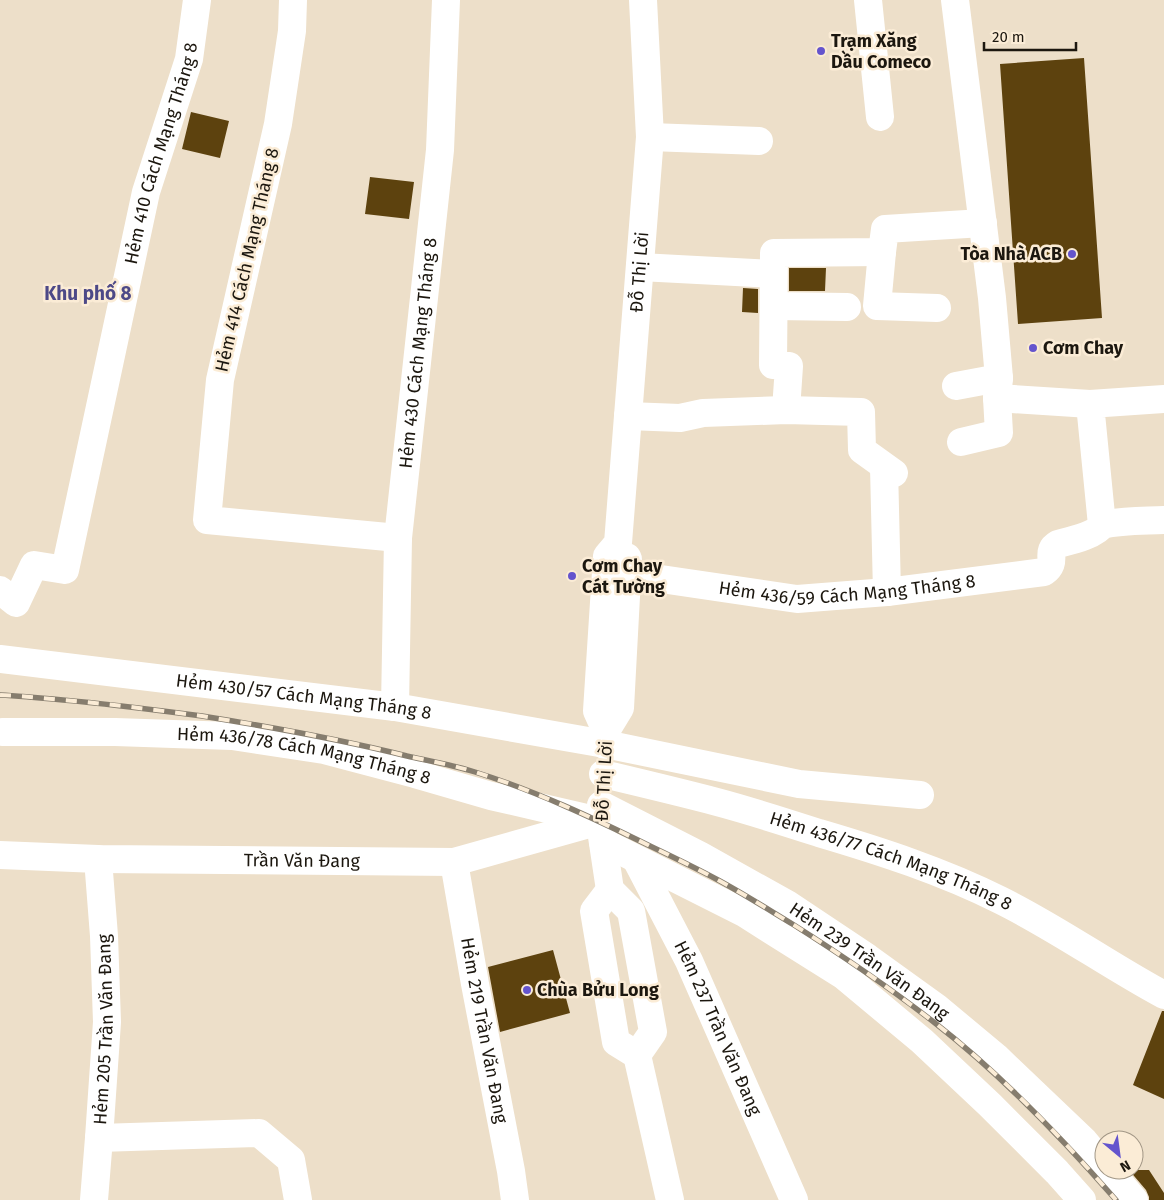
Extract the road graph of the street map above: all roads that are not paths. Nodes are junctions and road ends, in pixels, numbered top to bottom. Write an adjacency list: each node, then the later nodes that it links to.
1 (197, 0): 30 (street, Hẻm 410 Cách Mạng Tháng 8)
2 (293, 0): 26 (street, Hẻm 414 Cách Mạng Tháng 8)
3 (446, 0): 26 (street, Hẻm 430 Cách Mạng Tháng 8)
4 (643, 0): 8 (street, Đỗ Thị Lời)
5 (868, 0): 7 (street)
6 (955, 0): 10 (street)
7 (880, 117)
8 (650, 137): 9 (street); 12 (street, Đỗ Thị Lời)
9 (759, 141)
10 (983, 223): 11 (street); 18 (street)
11 (882, 252): 13 (street); 16 (street)
12 (640, 267): 13 (street); 22 (street, Đỗ Thị Lời)
13 (774, 274): 14 (street)
14 (774, 306): 15 (street); 21 (street)
15 (847, 307)
16 (937, 308)
17 (956, 386): 18 (street)
18 (998, 388): 20 (street); 23 (street)
19 (1164, 399): 20 (street)
20 (1090, 404): 25 (street)
21 (786, 410): 22 (street); 29 (street)
22 (628, 416): 27 (street, Đỗ Thị Lời)
23 (961, 442)
24 (1164, 520): 25 (street)
25 (1102, 525): 29 (street, Hẻm 436/59 Cách Mạng Tháng 8)
26 (398, 538): 32 (street, Hẻm 430 Cách Mạng Tháng 8)
27 (618, 543): 28 (street, Đỗ Thị Lời); 34 (street, Đỗ Thị Lời)
28 (627, 574): 29 (street, Hẻm 436/59 Cách Mạng Tháng 8); 34 (street, Đỗ Thị Lời)
29 (887, 592)
30 (2, 597)
31 (0, 660): 32 (street, Hẻm 430/57 Cách Mạng Tháng 8)
32 (395, 707): 34 (street, Hẻm 430/57 Cách Mạng Tháng 8)
33 (2, 732): 37 (street, Hẻm 436/78 Cách Mạng Tháng 8)
34 (606, 737): 35 (street, Đỗ Thị Lời); 36 (street)
35 (603, 774): 37 (street, Đỗ Thị Lời); 43 (street, Hẻm 436/77 Cách Mạng Tháng 8)
36 (920, 795)
37 (601, 823): 40 (street, Hẻm 239 Trần Văn Đang); 41 (street, Trần Văn Ðang); 42 (street, Đỗ Thị Lời); 46 (street, Hẻm 239 Trần Văn Đang)
38 (0, 855): 39 (street, Trần Văn Ðang)
39 (98, 859): 41 (street, Trần Văn Ðang); 45 (street, Hẻm 205 Trần Văn Ðang)
40 (636, 859): 52 (street, Hẻm 237 Trần Văn Đang); 53 (street, Hẻm 239 Trần Văn Đang)
41 (454, 862): 50 (street, Hẻm 219 Trần Văn Ðang)
42 (610, 890): 44 (street); 44 (street)
43 (1163, 994)
44 (637, 1055): 51 (street)
45 (99, 1138): 48 (street, Hẻm 205 Trần Văn Ðang); 49 (street)
46 (1094, 1154)
47 (1117, 1180): 54 (street)
48 (94, 1200)
49 (298, 1200)
50 (515, 1200)
51 (670, 1200)
52 (794, 1200)
53 (1082, 1200)
54 (1134, 1200)

